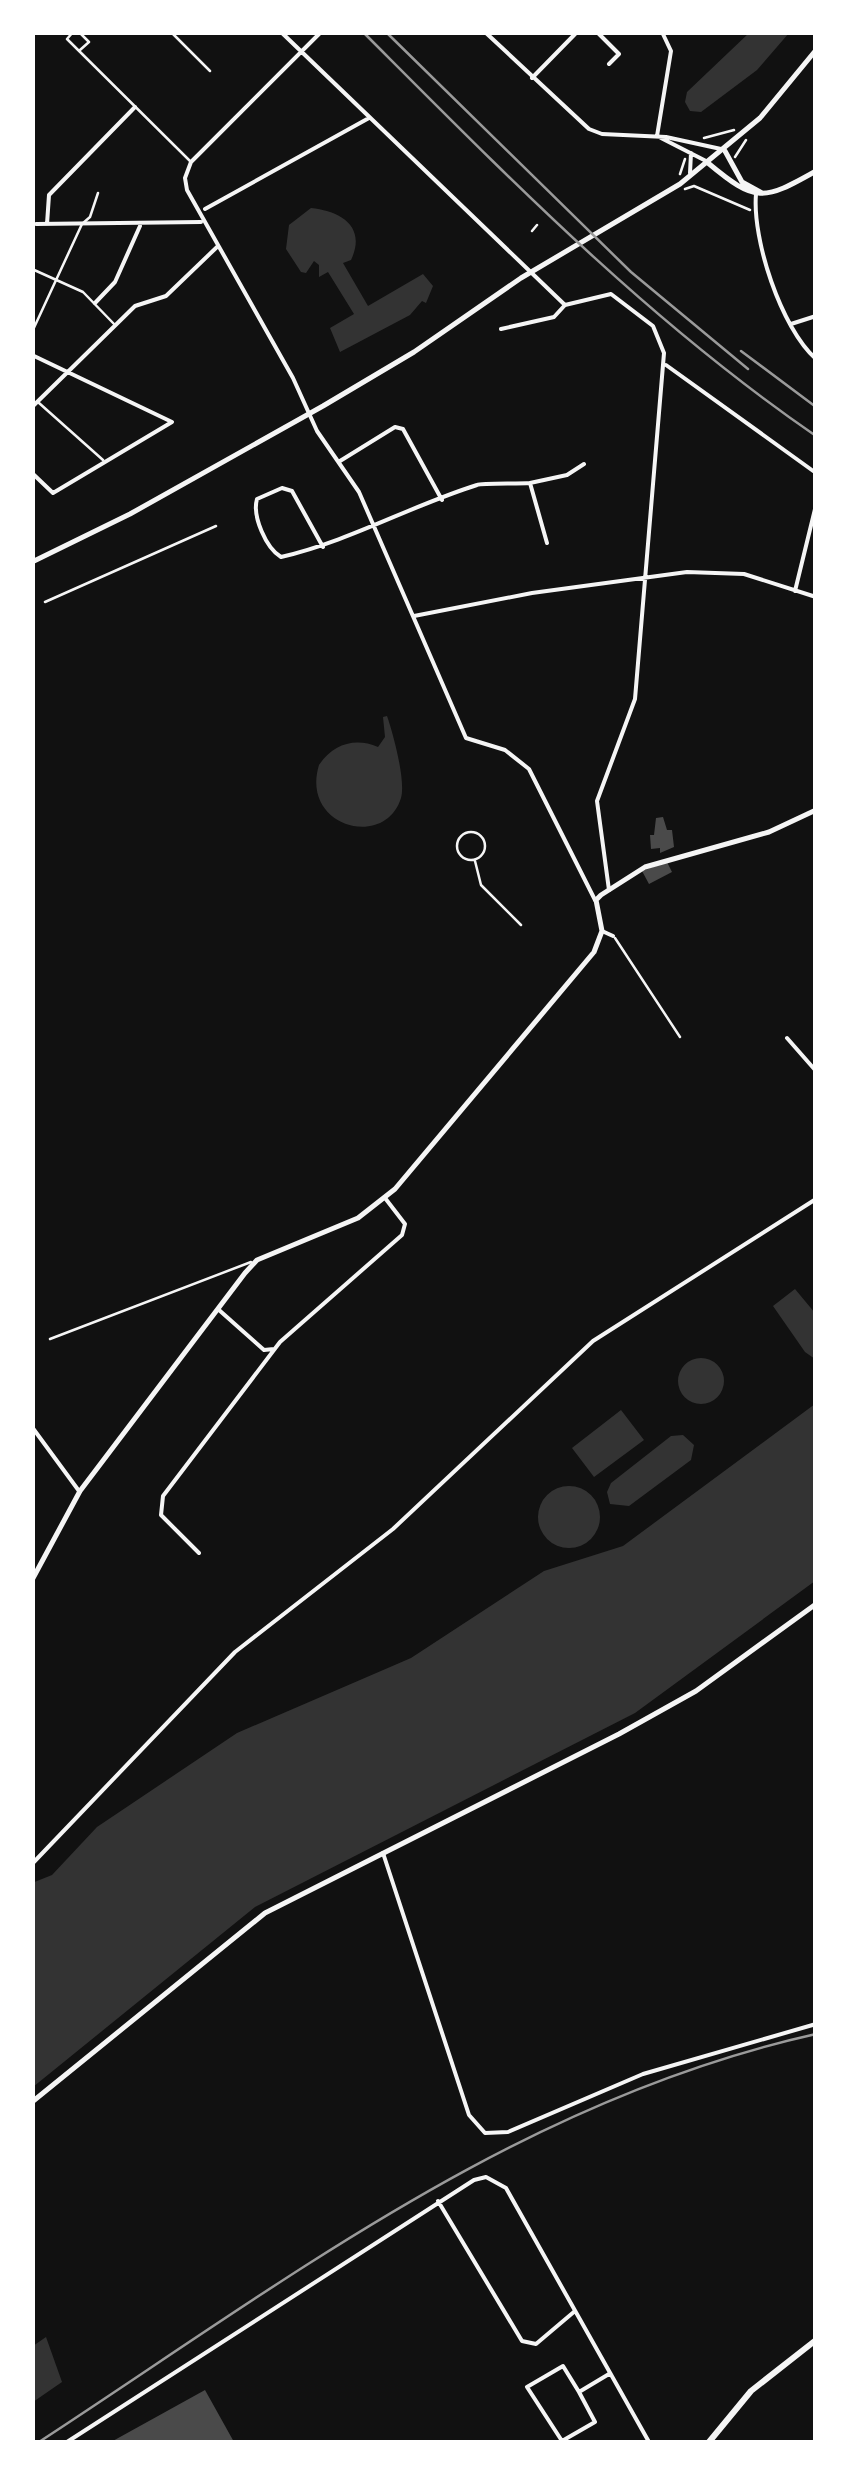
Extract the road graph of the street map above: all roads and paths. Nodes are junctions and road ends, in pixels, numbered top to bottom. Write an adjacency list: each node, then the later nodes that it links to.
1 (76, 32): 10 (street); 10 (street)
2 (171, 32): 13 (path)
3 (281, 32): 11 (street)
4 (321, 32): 11 (street)
5 (485, 32): 14 (street)
6 (577, 32): 14 (street)
7 (597, 32): 12 (street)
8 (662, 32): 18 (street)
9 (816, 50): 21 (street)
10 (79, 52): 15 (street)
11 (301, 53): 16 (street); 24 (street)
12 (609, 64)
13 (210, 72)
14 (532, 78): 18 (street)
15 (136, 107): 24 (street); 37 (street)
16 (369, 118): 33 (street); 44 (street)
17 (736, 128): 19 (path)
18 (657, 136): 21 (street); 22 (street)
19 (705, 137)
20 (745, 138): 23 (path)
21 (724, 151): 26 (street); 32 (street)
22 (691, 153): 26 (street); 29 (street)
23 (736, 157)
24 (191, 162): 35 (street)
25 (682, 163): 28 (path)
26 (708, 163): 29 (street); 32 (street)
27 (816, 170): 32 (street)
28 (677, 179)
29 (687, 179): 44 (street)
30 (683, 189): 34 (path)
31 (98, 192): 38 (street)
32 (756, 193): 34 (street)
33 (205, 209)
34 (754, 211): 49 (street)
35 (203, 221): 39 (street); 42 (street)
36 (36, 224): 37 (street)
37 (47, 224): 38 (street)
38 (82, 224): 39 (street); 45 (street)
39 (141, 224): 46 (street)
40 (536, 224): 41 (path)
41 (532, 231)
42 (217, 247): 50 (street); 59 (street)
43 (32, 268): 45 (street)
44 (530, 272): 47 (street); 59 (street)
45 (56, 278): 46 (street); 52 (street)
46 (95, 303): 50 (street)
47 (566, 305): 51 (street); 55 (street)
48 (816, 316): 49 (street)
49 (791, 324): 54 (street)
50 (116, 326): 56 (street)
51 (501, 328)
52 (32, 332)
53 (32, 355): 56 (street)
54 (816, 359)
55 (664, 365): 64 (street); 73 (street)
56 (70, 372): 57 (street); 61 (street)
57 (38, 402): 58 (street); 61 (street)
58 (32, 407)
59 (308, 414): 60 (street); 72 (street)
60 (340, 461): 66 (street); 69 (street)
61 (105, 462): 63 (street)
62 (584, 464): 65 (street)
63 (32, 473)
64 (816, 473)
65 (530, 482): 66 (street); 70 (street)
66 (442, 500): 69 (street)
67 (816, 505): 74 (street)
68 (216, 526): 76 (street)
69 (374, 528): 71 (street); 77 (street)
70 (547, 544)
71 (323, 547): 71 (street)
72 (32, 562)
73 (645, 577): 74 (street); 77 (street); 80 (street)
74 (795, 590): 75 (street)
75 (816, 596)
76 (45, 602)
77 (414, 616): 81 (street)
78 (816, 810): 80 (street)
79 (474, 860): 79 (street); 82 (street)
80 (610, 890): 81 (street)
81 (596, 900): 83 (street)
82 (520, 925)
83 (602, 932): 84 (street); 88 (street)
84 (613, 936): 85 (street)
85 (680, 1037)
86 (787, 1038): 87 (street)
87 (816, 1071)
88 (385, 1198): 90 (street); 93 (street)
89 (816, 1198): 100 (street)
90 (257, 1260): 91 (street); 92 (street)
91 (218, 1310): 93 (street); 95 (street)
92 (50, 1339)
93 (274, 1349): 96 (street)
94 (32, 1426): 95 (street)
95 (80, 1491): 97 (street)
96 (199, 1553)
97 (32, 1580)
98 (816, 1604): 99 (street)
99 (383, 1853): 101 (street); 102 (street)
100 (32, 1864)
101 (816, 2024)
102 (32, 2102)
103 (438, 2201): 104 (street); 104 (street); 108 (street)
104 (575, 2311): 106 (street)
105 (816, 2340): 110 (main road)
106 (608, 2374): 107 (street); 109 (street)
107 (579, 2392): 107 (street)
108 (67, 2442)
109 (649, 2442)
110 (709, 2442)

